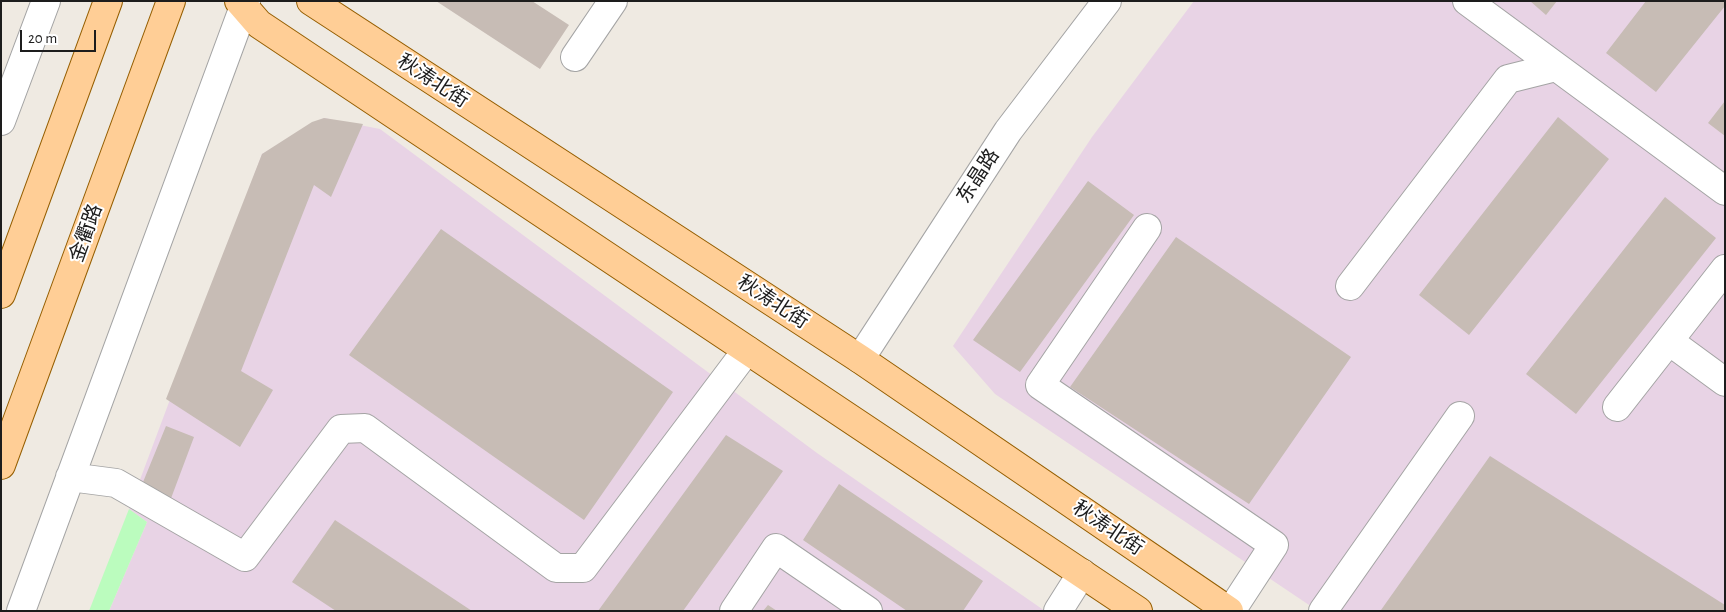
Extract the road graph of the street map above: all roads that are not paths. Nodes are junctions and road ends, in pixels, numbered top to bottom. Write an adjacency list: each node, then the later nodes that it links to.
1 (46, 1): 11 (street)
2 (108, 1): 16 (main road)
3 (171, 1): 23 (main road, 金衢路)
4 (311, 1): 19 (main road, 秋涛北街)
5 (613, 1): 9 (street)
6 (1107, 1): 19 (street, 东晶路)
7 (1467, 1): 10 (street)
8 (243, 3): 18 (main road); 24 (street)
9 (575, 57)
10 (1556, 67): 12 (street); 15 (street)
11 (1, 121)
12 (1725, 192)
13 (1147, 228): 31 (street)
14 (1725, 269): 17 (street)
15 (1350, 286)
16 (1, 294)
17 (1669, 341): 20 (street); 21 (street)
18 (747, 350): 24 (street); 25 (main road)
19 (860, 359): 31 (main road, 秋涛北街)
20 (1725, 382)
21 (1617, 407)
22 (1460, 416): 32 (street)
23 (1, 465)
24 (70, 477): 26 (street)
25 (1082, 573): 29 (street); 30 (main road)
26 (21, 611)
27 (734, 611): 28 (street)
28 (868, 611)
29 (1058, 611)
30 (1138, 611)
31 (1230, 611)
32 (1323, 611)

